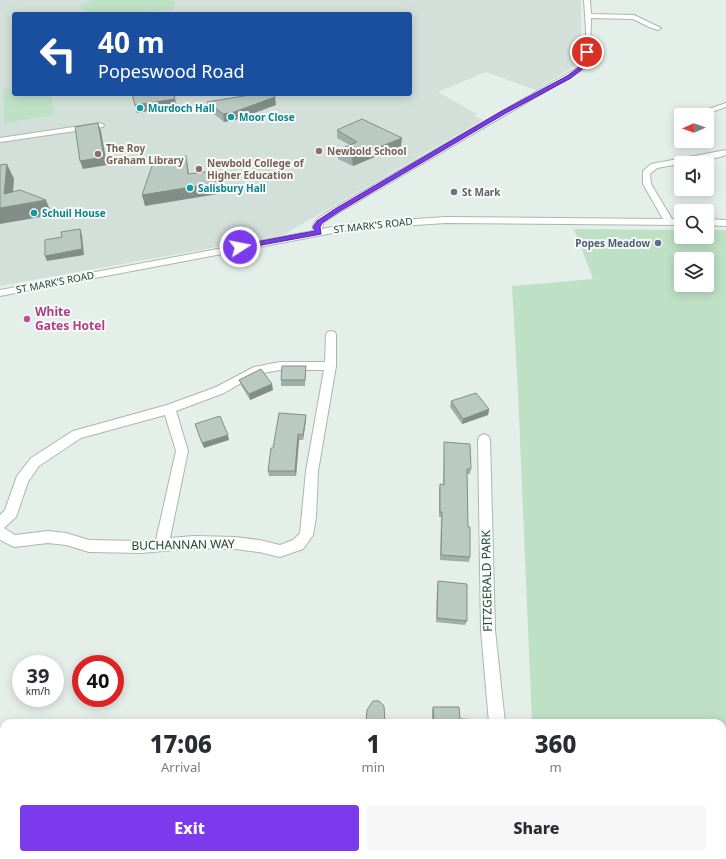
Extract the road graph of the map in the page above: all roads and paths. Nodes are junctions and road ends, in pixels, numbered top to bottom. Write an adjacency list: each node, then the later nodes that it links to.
1 (587, 0): 2 (street)
2 (588, 16): 3 (street); 13 (street)
3 (658, 28)
4 (726, 105): 5 (street)
5 (714, 109)
6 (100, 125): 7 (street)
7 (0, 140)
8 (726, 152): 9 (street)
9 (669, 222): 10 (street, ST MARK'S ROAD); 13 (street, ST MARK'S ROAD)
10 (674, 222)
11 (714, 222): 12 (street)
12 (726, 223)
13 (318, 232): 14 (street, ST MARK'S ROAD)
14 (0, 293)
15 (331, 335): 16 (street, BUCHANNAN WAY)
16 (330, 366): 17 (street); 21 (street, BUCHANNAN WAY)
17 (169, 409): 19 (street); 21 (street)
18 (484, 439): 22 (street, FITZGERALD PARK)
19 (0, 524)
20 (0, 533): 21 (street, BUCHANNAN WAY)
21 (162, 544)
22 (497, 719)

